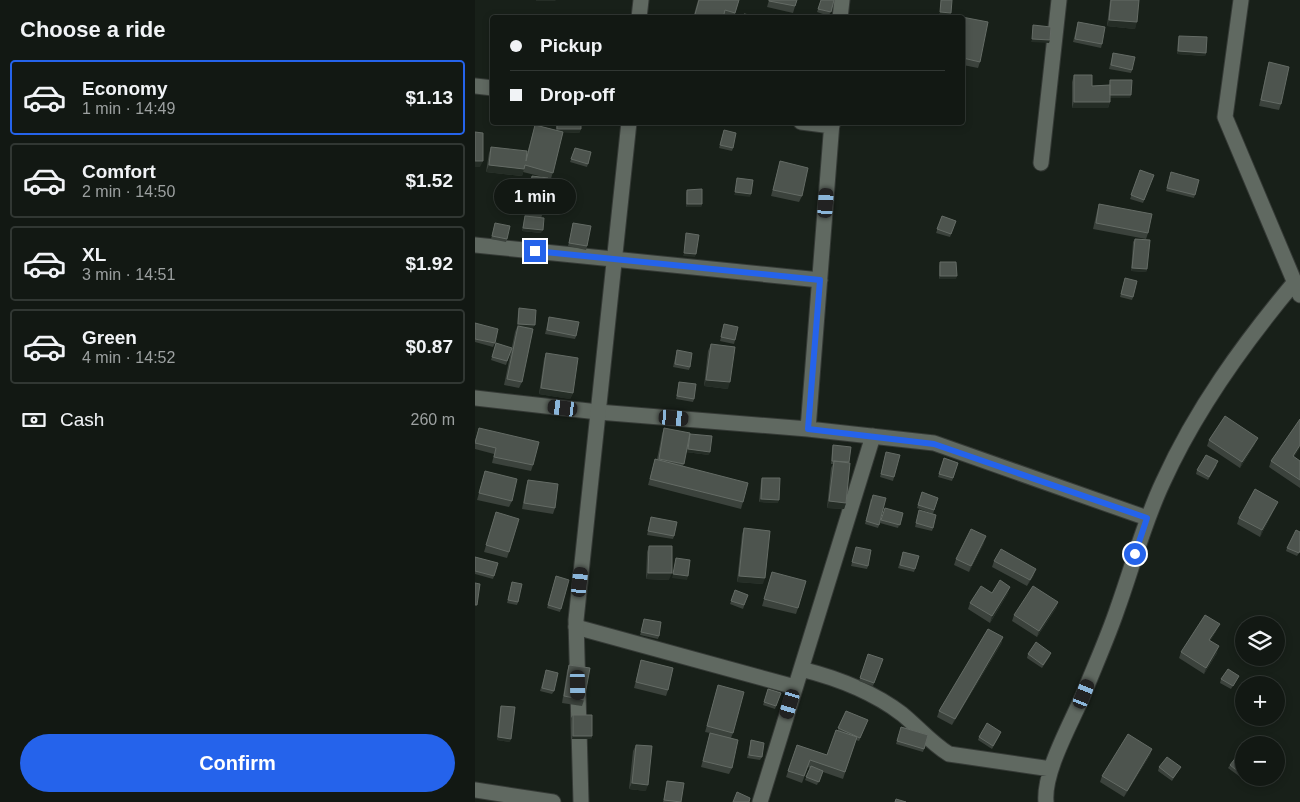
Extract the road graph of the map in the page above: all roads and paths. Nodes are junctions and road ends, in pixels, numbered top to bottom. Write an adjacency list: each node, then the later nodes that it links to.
1 (641, 0): 5 (street)
2 (842, 0): 6 (street)
3 (1059, 0): 11 (street)
4 (1241, 0): 15 (street)
5 (639, 15)
6 (840, 15)
7 (475, 86): 8 (street)
8 (490, 88)
9 (629, 125): 13 (street)
10 (832, 125): 14 (street)
11 (1041, 163)
12 (475, 245): 13 (street)
13 (614, 260): 14 (street); 17 (street)
14 (820, 280): 18 (street)
15 (1297, 289): 20 (street)
16 (475, 398): 17 (street)
17 (598, 412): 18 (street); 21 (street)
18 (808, 429): 19 (street)
19 (873, 436): 20 (street); 22 (street)
20 (1147, 518): 24 (street)
21 (576, 627): 23 (street); 27 (street)
22 (801, 669): 23 (street); 24 (street)
23 (795, 687): 28 (street)
24 (1051, 769): 29 (street)
25 (475, 790): 26 (street)
26 (553, 802)
27 (581, 802)
28 (760, 802)
29 (1046, 802)

